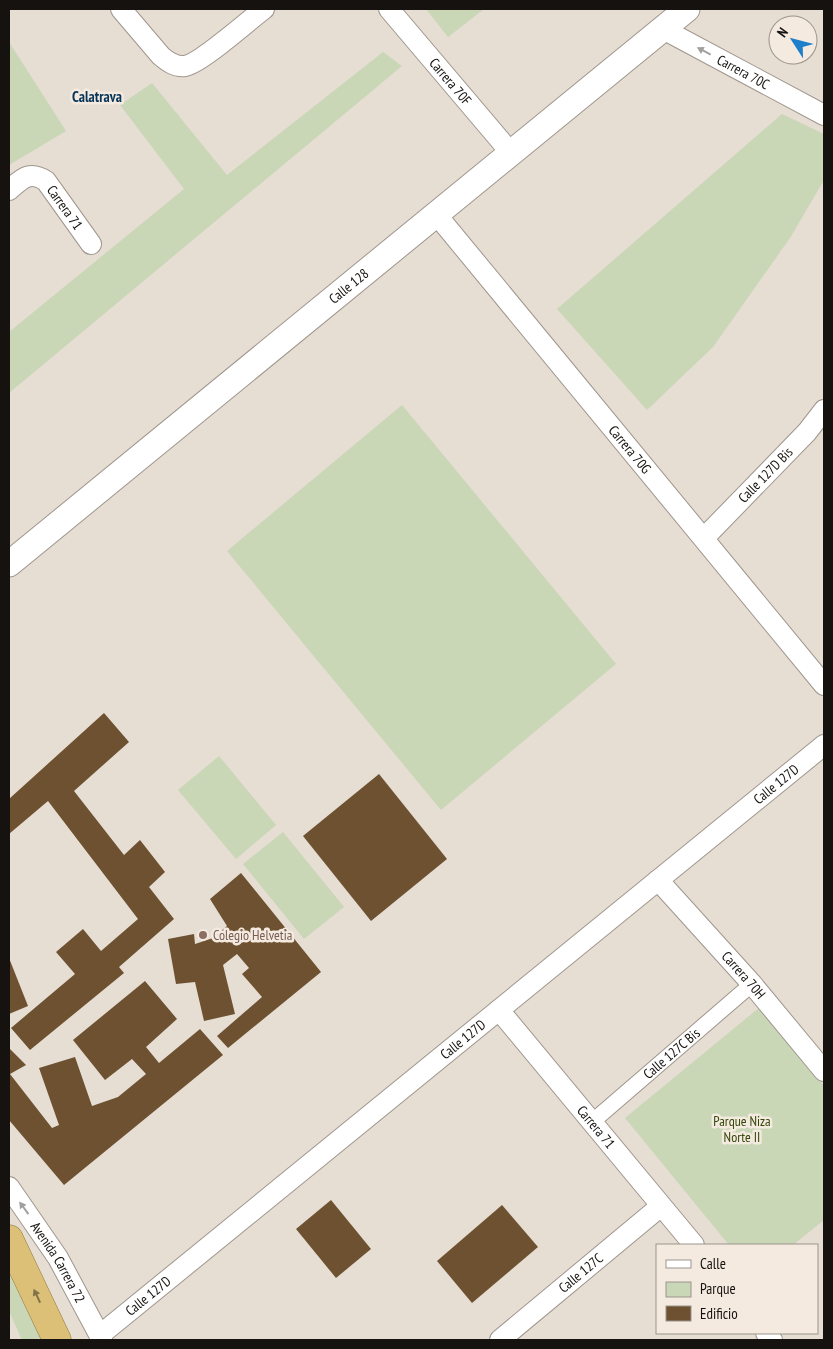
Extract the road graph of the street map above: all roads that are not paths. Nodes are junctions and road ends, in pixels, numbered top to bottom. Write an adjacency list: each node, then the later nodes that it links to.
1 (121, 9): 2 (street)
2 (264, 9)
3 (390, 9): 7 (street, Carrera 70F)
4 (687, 9): 5 (street, Calle 128)
5 (663, 29): 6 (street, Carrera 70C, one-way to 5); 7 (street, Calle 128)
6 (824, 115)
7 (511, 153): 9 (street, Calle 128)
8 (9, 190): 10 (street, Carrera 71)
9 (436, 214): 12 (street, Carrera 70G); 13 (street, Calle 128)
10 (91, 244)
11 (824, 410): 12 (street, Calle 127D Bis)
12 (704, 538): 14 (street, Carrera 70G)
13 (9, 564)
14 (824, 685)
15 (824, 745): 16 (street, Calle 127D)
16 (658, 880): 17 (street, Carrera 70H); 18 (street, Calle 127D)
17 (752, 984): 19 (street, Carrera 70H); 20 (street, Calle 127C Bis)
18 (499, 1010): 20 (street, Carrera 71); 25 (street, Calle 127D)
19 (824, 1071)
20 (592, 1122): 22 (street, Carrera 71)
21 (9, 1187): 25 (street, Avenida Carrera 72, one-way to 21)
22 (661, 1206): 24 (street, Carrera 71); 27 (street, Calle 127C)
23 (9, 1239): 26 (highway, one-way to 23)
24 (693, 1244)
25 (101, 1337)
26 (57, 1340)
27 (500, 1340)

